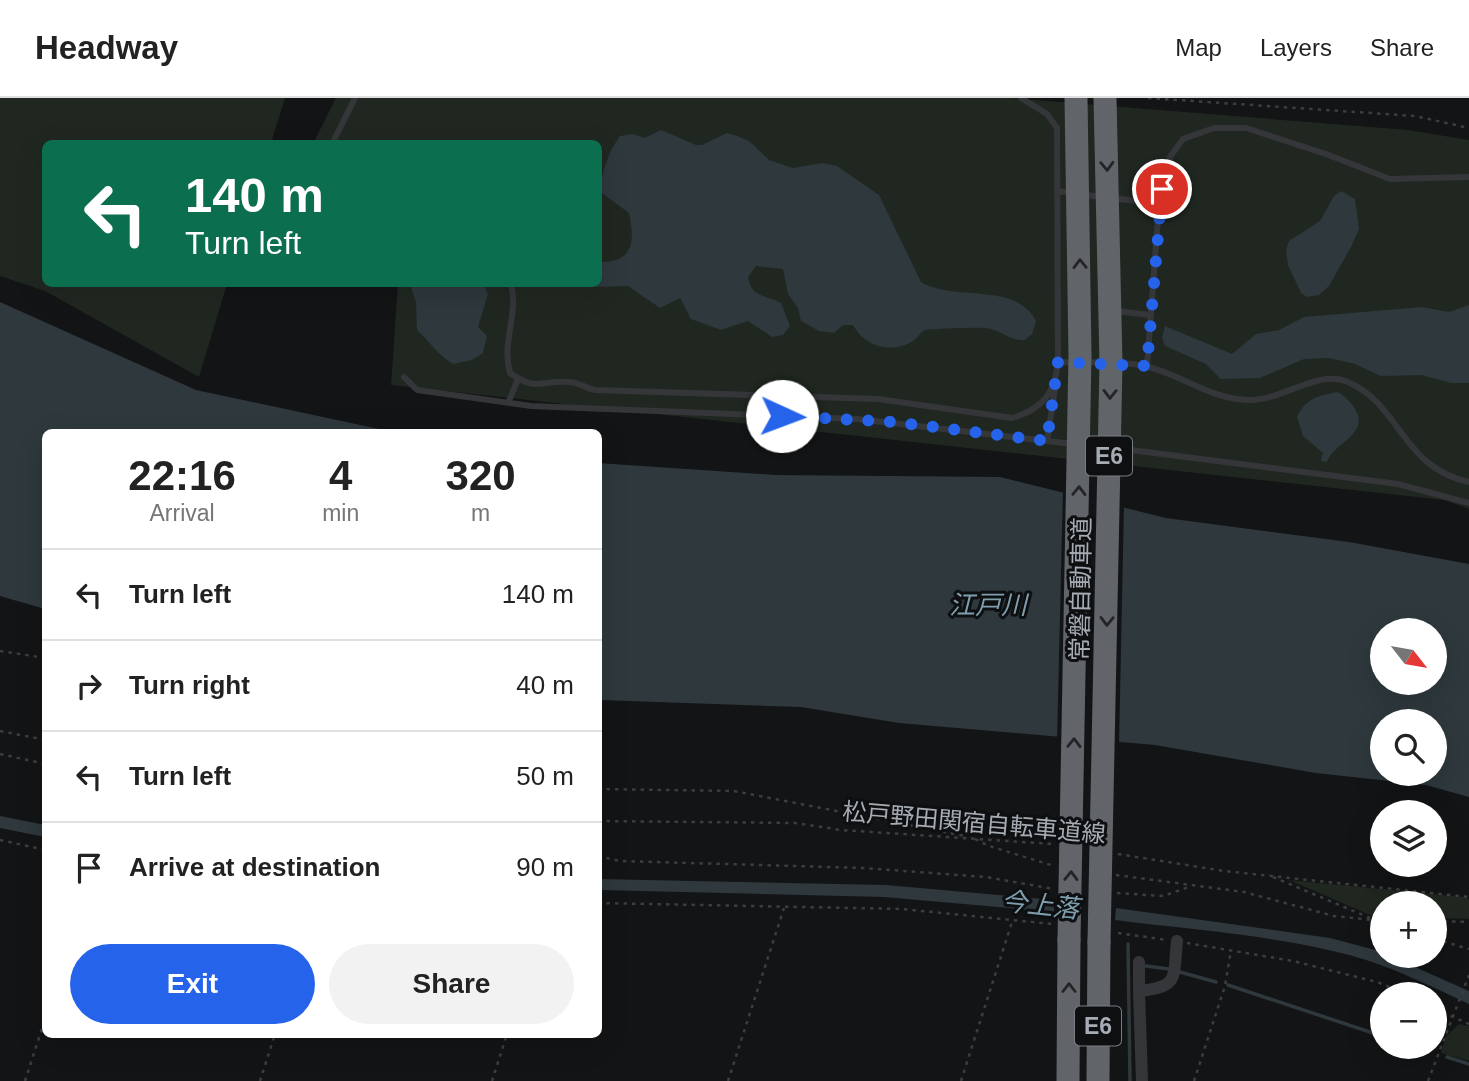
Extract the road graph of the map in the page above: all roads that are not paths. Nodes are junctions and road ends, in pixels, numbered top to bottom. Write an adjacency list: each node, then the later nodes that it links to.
1 (355, 98): 5 (lane)
2 (1020, 98): 7 (lane)
3 (1076, 98): 29 (highway, 常磐自動車道 / E6, one-way to 3, bridge)
4 (1105, 98): 27 (highway, 常磐自動車道 / E6, one-way to 27, bridge)
5 (333, 140)
6 (1469, 177): 8 (lane)
7 (1058, 191): 8 (lane); 10 (lane)
8 (1159, 204): 13 (lane)
9 (511, 287): 17 (lane)
10 (1058, 300): 11 (lane); 14 (lane)
11 (1093, 307)
12 (1105, 309): 13 (lane)
13 (1151, 315): 15 (lane)
14 (1058, 362): 15 (lane); 18 (lane)
15 (1147, 366): 23 (lane)
16 (404, 377): 19 (lane)
17 (518, 379): 18 (lane); 19 (lane)
18 (1055, 386): 20 (lane)
19 (508, 403): 20 (lane)
20 (1047, 441): 21 (lane)
21 (1085, 445)
22 (1098, 447): 24 (lane)
23 (1469, 482)
24 (1469, 503)
25 (1177, 941): 28 (street)
26 (1139, 962): 28 (street)
27 (1098, 970): 30 (highway, 常磐自動車道 / E6); 31 (highway)
28 (1139, 991): 32 (street)
29 (1069, 1081)
30 (1098, 1081)
31 (1106, 1081)
32 (1142, 1081)

